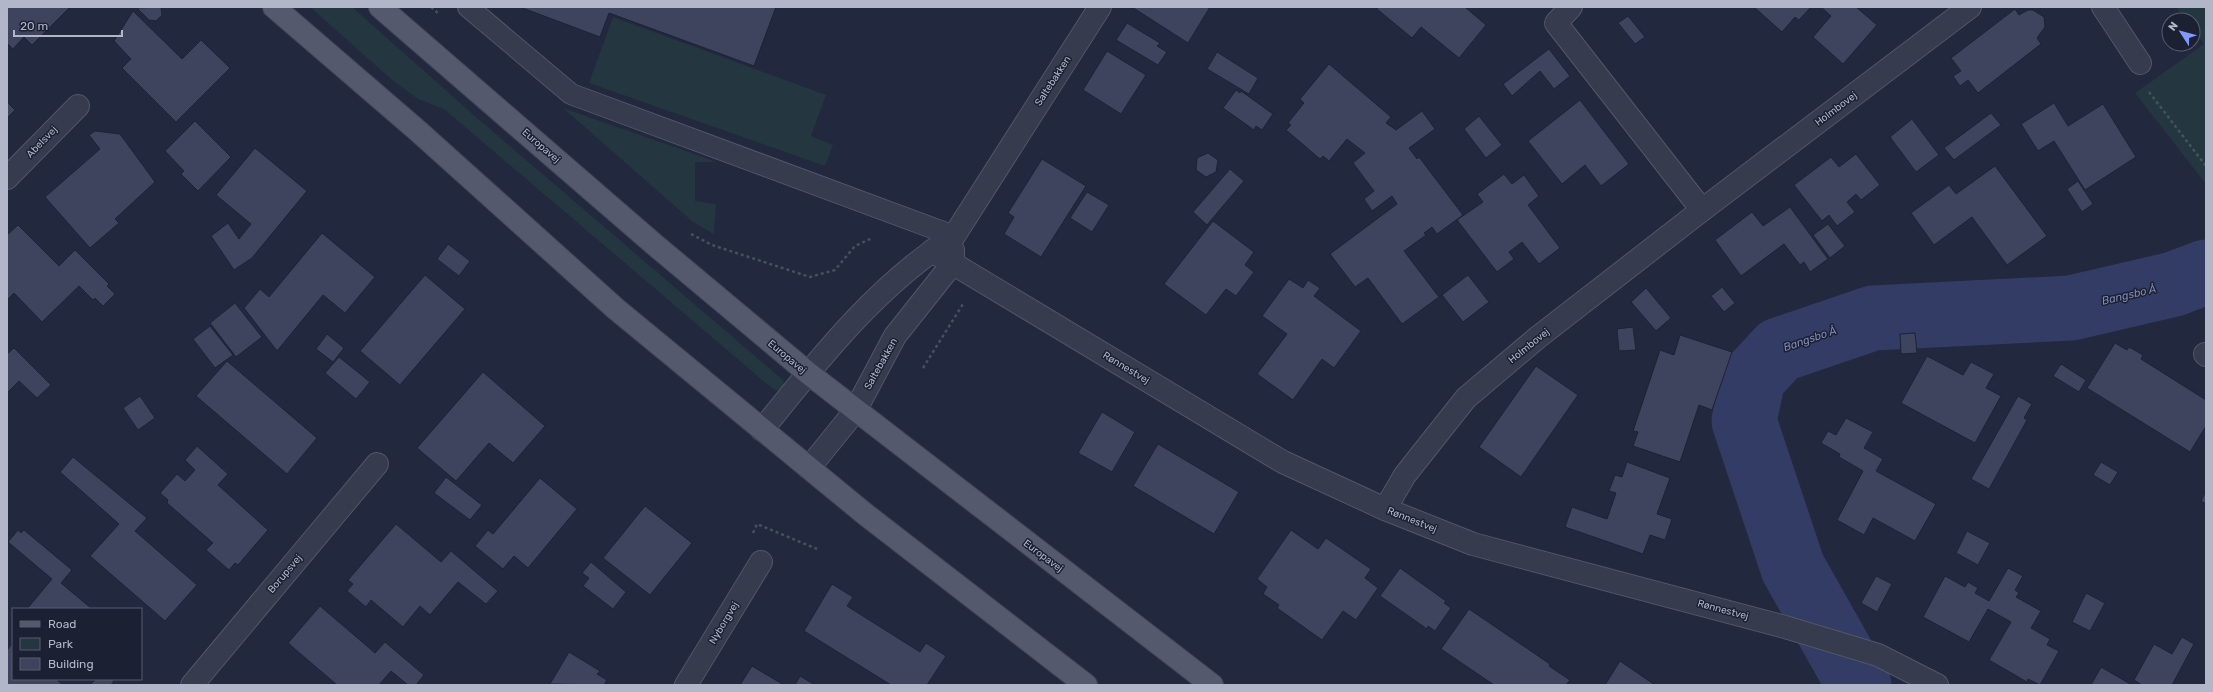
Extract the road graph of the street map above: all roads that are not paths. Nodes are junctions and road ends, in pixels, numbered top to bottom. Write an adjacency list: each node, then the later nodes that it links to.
1 (274, 7): 17 (main road)
2 (380, 7): 15 (main road, Europavej)
3 (468, 7): 12 (lane)
4 (1100, 7): 12 (street, Saltebakken)
5 (1570, 7): 11 (street)
6 (1970, 7): 11 (street, Holmbovej)
7 (2102, 7): 8 (street)
8 (2140, 63)
9 (78, 106): 10 (street, Abelsvej)
10 (7, 178)
11 (1702, 210): 20 (street, Holmbovej)
12 (954, 236): 13 (street, Saltebakken); 14 (street)
13 (932, 251): 14 (street, Rønnestvej); 15 (street, Saltebakken)
14 (953, 263): 16 (street, Saltebakken); 20 (street, Rønnestvej)
15 (808, 373): 16 (main road, Europavej); 17 (street, Saltebakken)
16 (855, 411): 19 (street, Saltebakken); 25 (main road, Europavej)
17 (762, 430): 19 (main road)
18 (377, 464): 22 (street, Borupsvej)
19 (809, 468): 24 (main road)
20 (1385, 509): 26 (street, Rønnestvej)
21 (761, 562): 23 (street, Nyborgvej)
22 (192, 685)
23 (686, 685)
24 (1086, 685)
25 (1212, 685)
26 (1937, 685)

